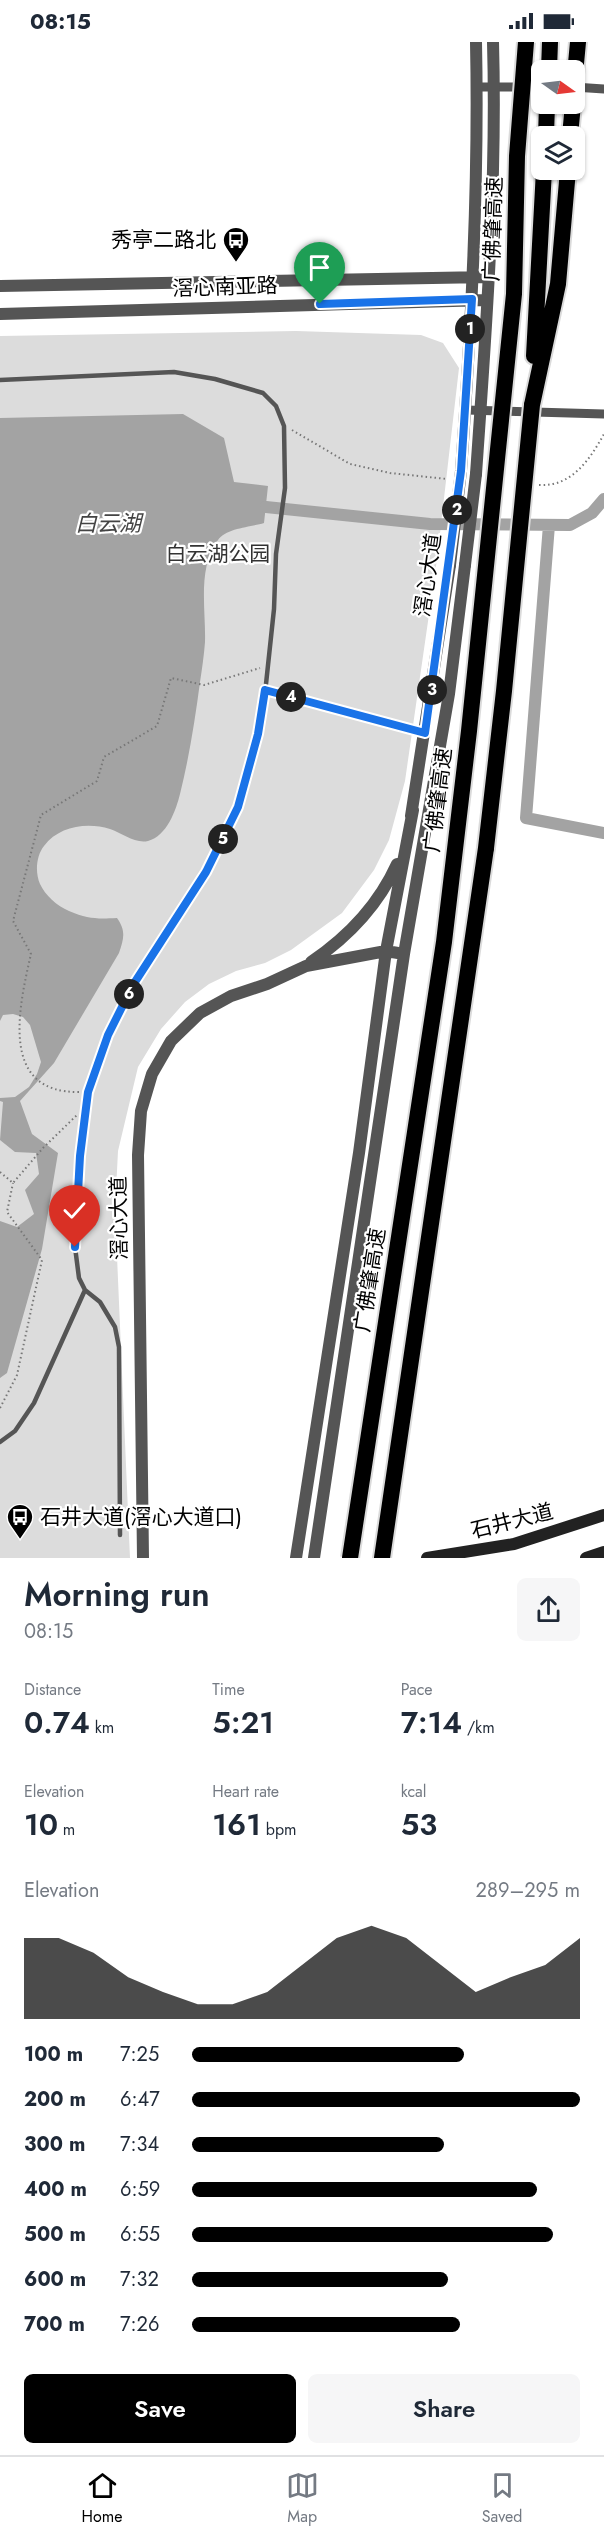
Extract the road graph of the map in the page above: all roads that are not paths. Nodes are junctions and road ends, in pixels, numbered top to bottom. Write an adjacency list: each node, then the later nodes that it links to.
1 (476, 42): 9 (street, 滘心大道)
2 (493, 42): 10 (street, 滘心大道)
3 (514, 42): 14 (highway, bridge)
4 (526, 42): 14 (highway, 广佛肇高速, bridge)
5 (550, 42): 7 (highway)
6 (578, 42): 8 (highway)
7 (549, 60)
8 (576, 60)
9 (477, 87): 10 (street); 17 (street, 滘心大道)
10 (494, 87): 11 (street); 18 (street, 滘心大道)
11 (531, 87)
12 (585, 87): 13 (street)
13 (604, 89)
14 (517, 156): 43 (highway, 广佛肇高速, bridge)
15 (543, 180): 24 (highway)
16 (567, 180): 24 (highway)
17 (472, 277): 18 (street, 滘心南亚路); 19 (street, 滘心南亚路); 20 (street, 滘心大道)
18 (488, 277): 21 (street, 滘心大道)
19 (0, 286)
20 (472, 299): 21 (street, 滘心南亚路); 22 (street, 滘心南亚路); 25 (street, 滘心大道)
21 (487, 300): 26 (street, 滘心大道)
22 (0, 314)
23 (0, 380): 28 (lane)
24 (532, 405): 44 (highway, bridge)
25 (466, 410): 26 (street); 29 (street, 滘心大道, bridge)
26 (480, 410): 27 (street); 31 (street, 滘心大道, bridge)
27 (604, 414)
28 (265, 690): 29 (lane); 35 (lane)
29 (425, 733): 30 (street, 滘心大道)
30 (413, 810): 31 (lane); 32 (street); 34 (street, 滘心大道)
31 (429, 812): 33 (street, 滘心大道)
32 (386, 951): 33 (street, 滘心大道); 34 (street, 滘心大道); 41 (street)
33 (404, 954): 42 (street, 滘心大道)
34 (306, 966): 40 (street, 滘心大道)
35 (85, 1290): 36 (lane); 38 (lane)
36 (0, 1442)
37 (604, 1515): 45 (main road, 石井大道)
38 (120, 1535)
39 (604, 1552): 46 (main road)
40 (143, 1558)
41 (296, 1558)
42 (314, 1558)
43 (350, 1558)
44 (382, 1558)
45 (428, 1558)
46 (586, 1558)

